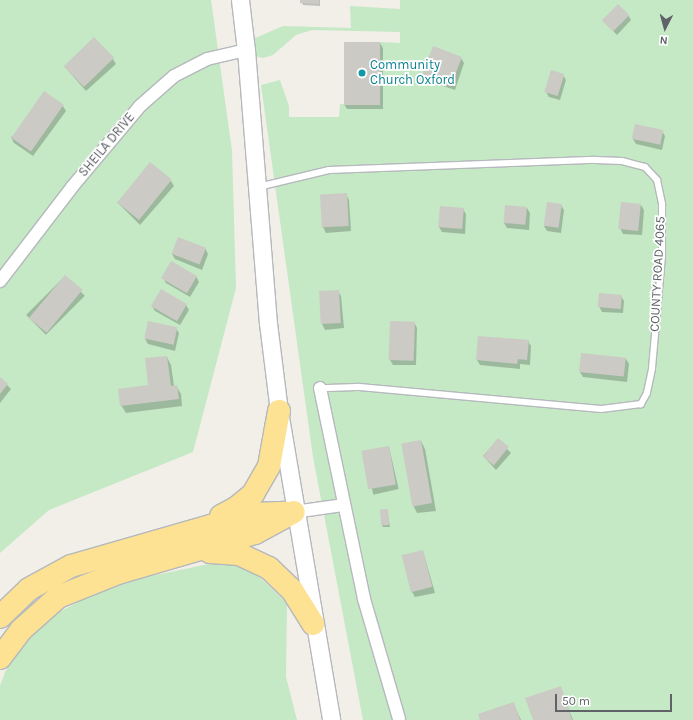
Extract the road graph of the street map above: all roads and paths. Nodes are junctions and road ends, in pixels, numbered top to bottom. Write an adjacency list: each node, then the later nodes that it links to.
1 (240, 0): 2 (main road)
2 (246, 50): 3 (main road); 4 (street, SHEILA DRIVE)
3 (257, 188): 5 (lane, COUNTY ROAD 4065); 6 (main road)
4 (0, 281)
5 (320, 388): 7 (street)
6 (279, 411): 8 (main road); 9 (highway)
7 (343, 505): 8 (street); 14 (street)
8 (294, 512): 9 (highway); 10 (highway); 12 (main road)
9 (193, 530): 11 (highway)
10 (193, 551): 12 (highway); 13 (highway)
11 (0, 617)
12 (313, 624): 15 (main road)
13 (0, 658)
14 (399, 719)
15 (331, 720)

